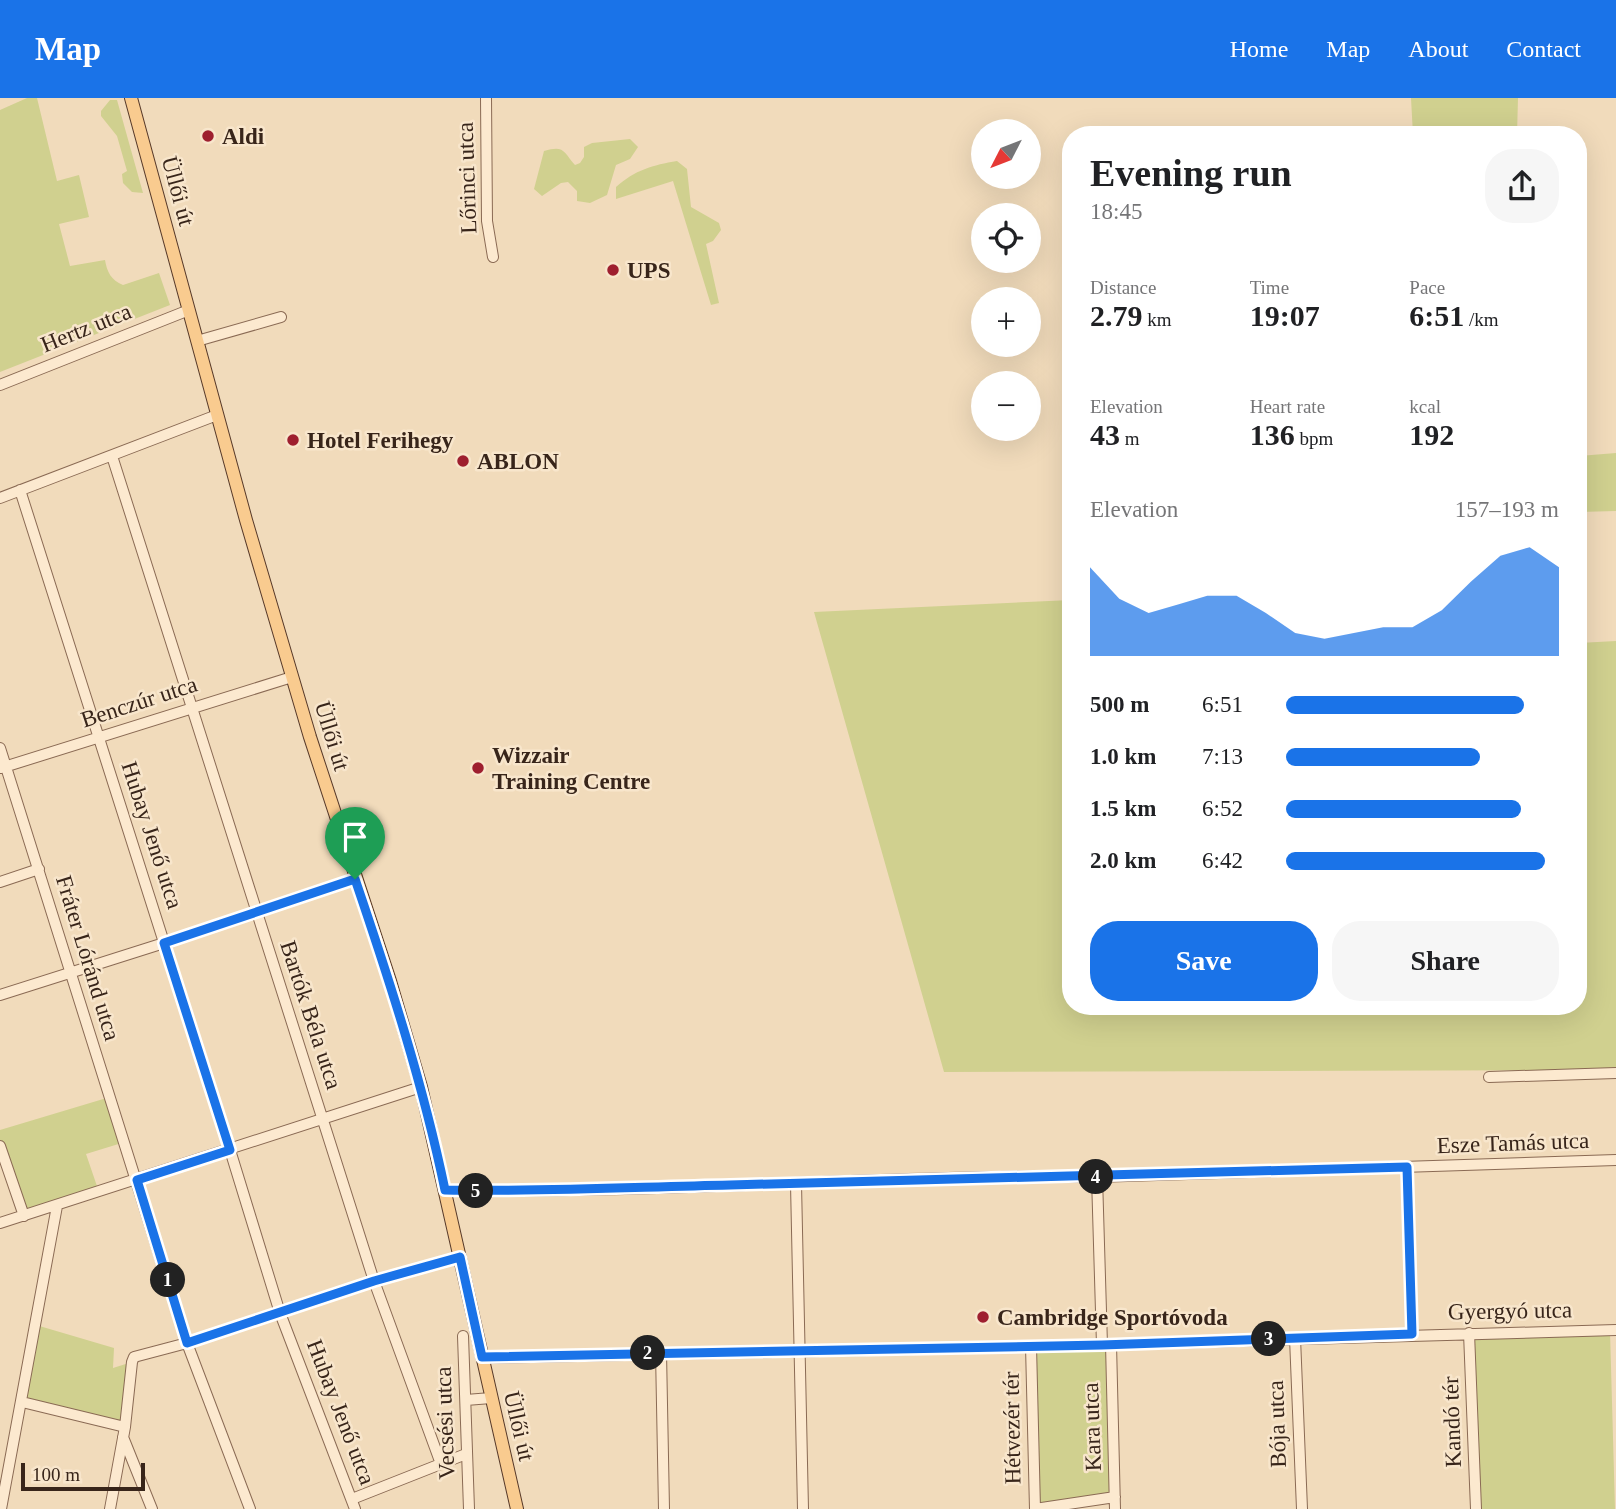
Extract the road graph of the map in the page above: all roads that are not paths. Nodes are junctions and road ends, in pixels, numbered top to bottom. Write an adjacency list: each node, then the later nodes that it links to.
1 (131, 98): 4 (main road, Üllői út)
2 (486, 98): 3 (street, Lőrinci utca)
3 (493, 257)
4 (188, 310): 6 (main road, Üllői út); 7 (street, Hertz utca)
5 (281, 317): 6 (street)
6 (197, 341): 8 (main road, Üllői út)
7 (0, 385)
8 (217, 415): 9 (street); 12 (main road, Üllői út)
9 (112, 457): 10 (street); 13 (street, Bartók Béla utca)
10 (20, 490): 11 (street); 14 (street, Hubay Jenő utca)
11 (0, 498)
12 (292, 677): 13 (street, Benczúr utca); 18 (main road, Üllői út)
13 (192, 707): 14 (street, Benczúr utca); 20 (street, Bartók Béla utca)
14 (98, 737): 16 (street, Benczúr utca); 21 (street, Hubay Jenő utca)
15 (0, 748): 16 (street, Fráter Lóránd utca)
16 (3, 767): 17 (street, Fráter Lóránd utca)
17 (39, 869): 19 (street); 22 (street, Fráter Lóránd utca)
18 (355, 879): 20 (street); 26 (main road, Üllői út)
19 (0, 881)
20 (256, 913): 21 (street); 27 (street, Bartók Béla utca)
21 (164, 943): 22 (street); 29 (street, Hubay Jenő utca)
22 (70, 972): 23 (street); 33 (street, Fráter Lóránd utca)
23 (0, 995)
24 (1616, 1073): 25 (street)
25 (1489, 1077)
26 (421, 1087): 27 (street); 35 (main road, Üllői út)
27 (322, 1119): 29 (street); 40 (street, Bartók Béla utca)
28 (0, 1146): 37 (street)
29 (230, 1150): 33 (street); 41 (street, Hubay Jenő utca)
30 (1616, 1160): 31 (street, Esze Tamás utca)
31 (1407, 1167): 32 (street, Esze Tamás utca); 44 (street)
32 (1097, 1177): 34 (street, Esze Tamás utca); 48 (street, Kara utca)
33 (137, 1180): 36 (street); 47 (street, Fráter Lóránd utca)
34 (796, 1184): 35 (street, Esze Tamás utca); 50 (street)
35 (445, 1190): 39 (main road, Üllői út)
36 (57, 1206): 37 (street); 55 (street)
37 (24, 1216): 38 (street)
38 (0, 1223)
39 (460, 1257): 40 (street); 52 (main road, Üllői út)
40 (374, 1281): 41 (street); 58 (street, Bartók Béla utca)
41 (280, 1313): 47 (street); 61 (street, Hubay Jenő utca)
42 (1616, 1330): 43 (street, Gyergyó utca)
43 (1469, 1333): 44 (street, Gyergyó utca); 73 (street, Kandó tér)
44 (1412, 1334): 46 (street, Gyergyó utca)
45 (463, 1336): 54 (street, Vecsési utca)
46 (1295, 1338): 48 (street, Gyergyó utca); 72 (street, Bója utca)
47 (187, 1343): 56 (street); 65 (street)
48 (1106, 1345): 49 (street, Gyergyó utca); 60 (street, Kara utca)
49 (1031, 1346): 50 (street, Gyergyó utca); 70 (street, Hétvezér tér)
50 (800, 1349): 51 (street, Gyergyó utca); 69 (street)
51 (661, 1352): 52 (street, Gyergyó utca); 68 (street)
52 (482, 1357): 53 (main road, Üllői út)
53 (491, 1398): 54 (street); 67 (main road, Üllői út)
54 (466, 1400): 57 (street, Vecsési utca)
55 (22, 1402): 56 (street); 59 (street)
56 (124, 1432): 63 (street); 64 (street)
57 (466, 1454): 58 (street); 66 (street, Vecsési utca)
58 (441, 1464): 61 (street)
59 (2, 1491): 62 (street)
60 (1115, 1497): 70 (street); 71 (street, Kara utca)
61 (353, 1504)
62 (1, 1509)
63 (110, 1509)
64 (152, 1509)
65 (250, 1509)
66 (469, 1509)
67 (517, 1509)
68 (664, 1509)
69 (803, 1509)
70 (1035, 1509)
71 (1115, 1509)
72 (1302, 1509)
73 (1476, 1509)

